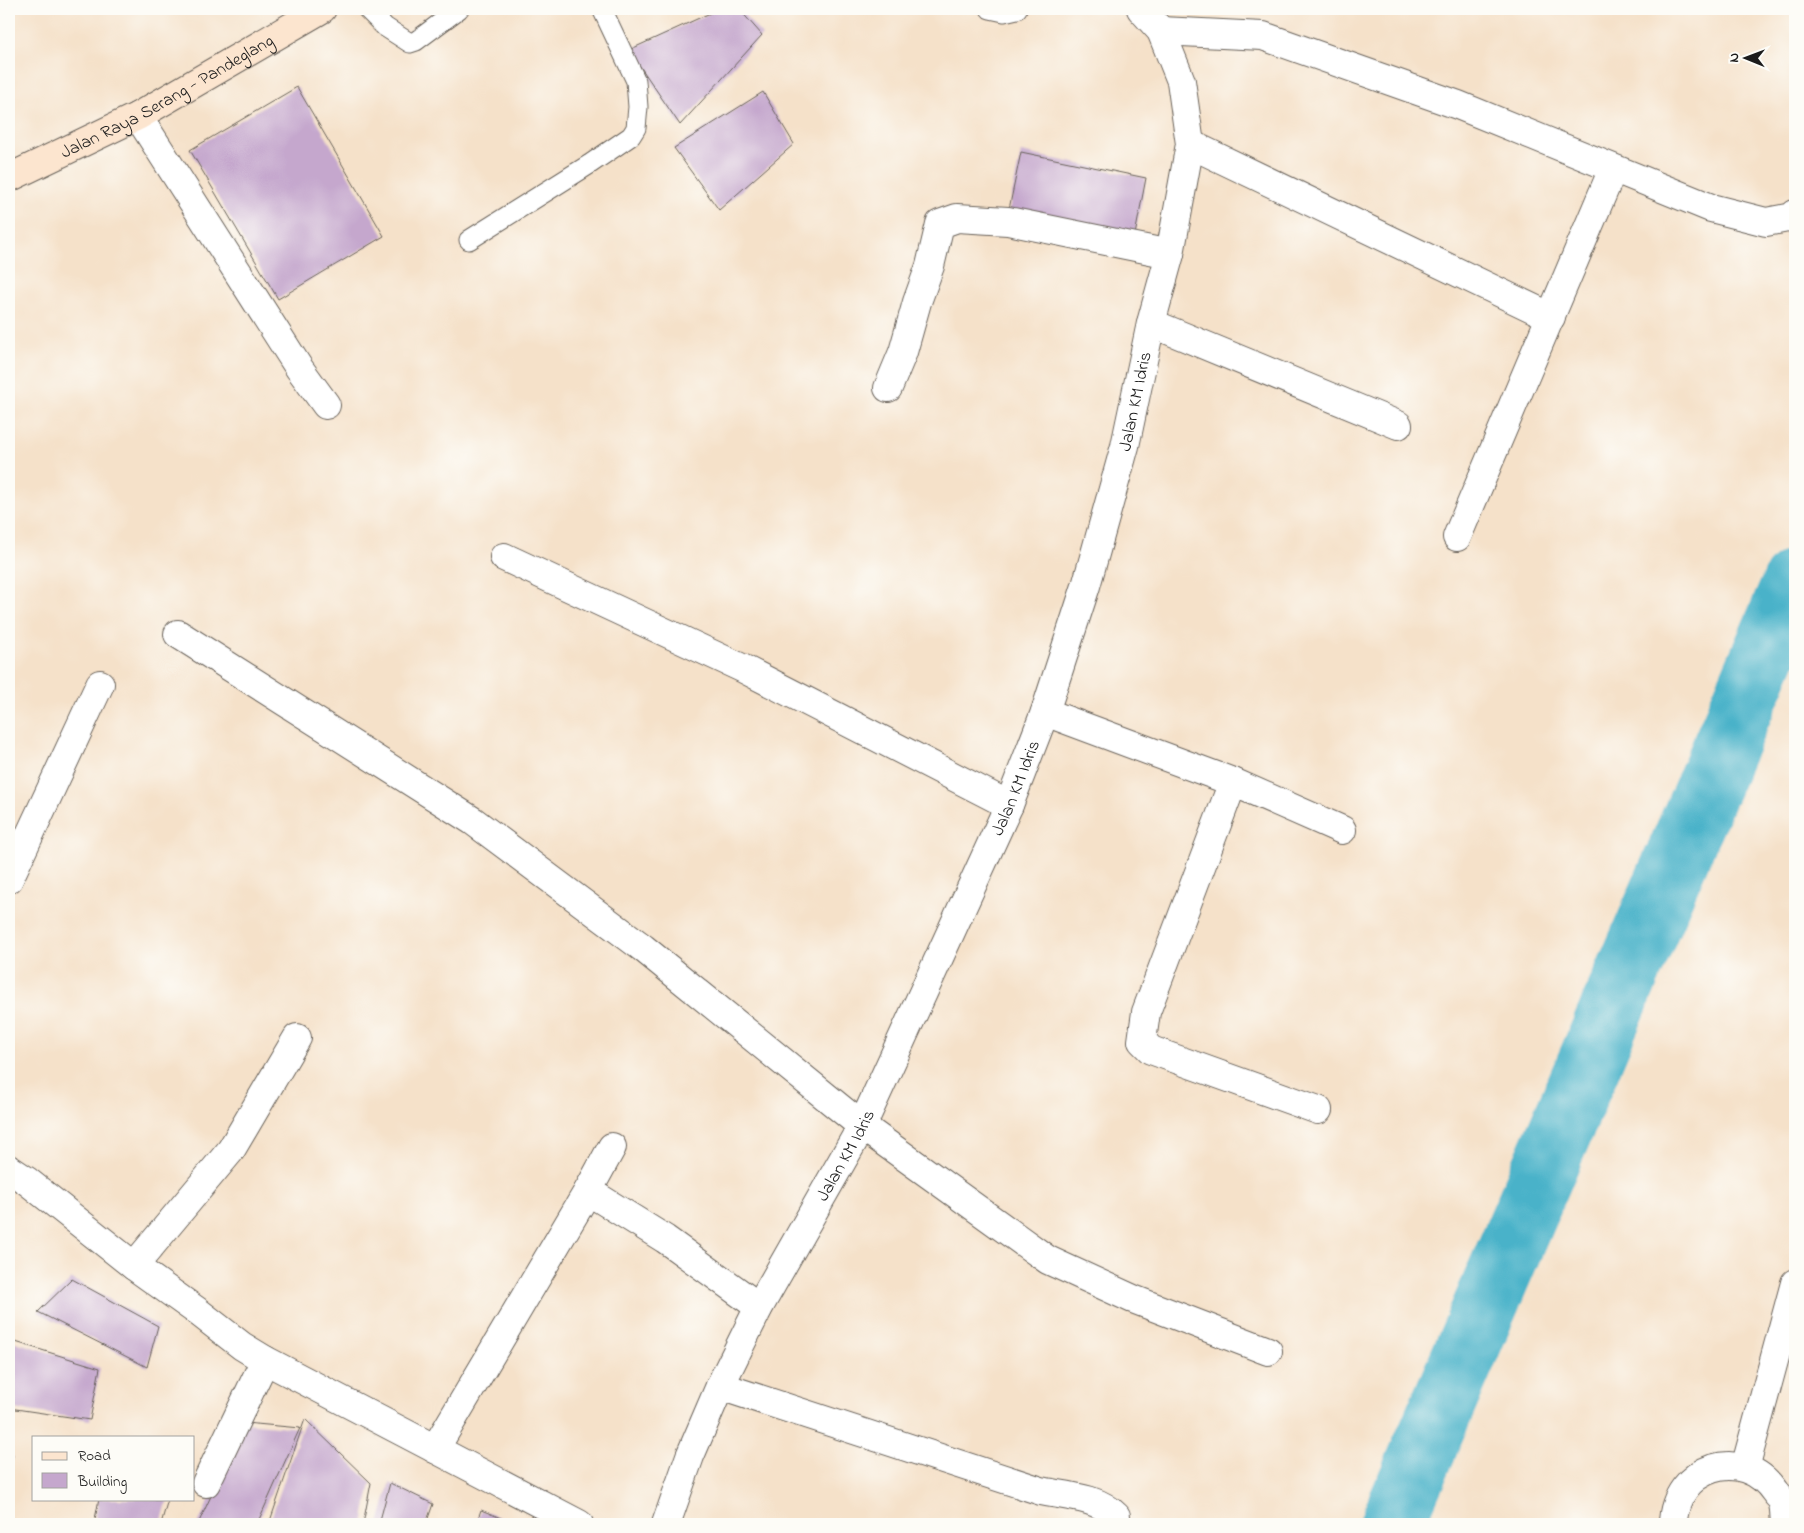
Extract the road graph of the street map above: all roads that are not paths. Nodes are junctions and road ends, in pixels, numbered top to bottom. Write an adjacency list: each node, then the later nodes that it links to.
1 (322, 9): 9 (main road, Jalan Raya Serang - Pandeglang)
2 (367, 9): 3 (lane)
3 (459, 9)
4 (602, 9): 14 (lane)
5 (990, 9): 6 (lane)
6 (1017, 9)
7 (1140, 9): 8 (street, Jalan KM Idris)
8 (1161, 31): 10 (street, Jalan KM Idris); 11 (street)
9 (138, 116): 12 (main road, Jalan Raya Serang - Pandeglang); 19 (street)
10 (1190, 144): 15 (street, Jalan KM Idris); 16 (street)
11 (1613, 169): 13 (street); 16 (street)
12 (9, 178)
13 (1795, 214)
14 (469, 240)
15 (1170, 254): 17 (street, Jalan KM Idris); 18 (street)
16 (1551, 317): 21 (street)
17 (1151, 323): 20 (street); 25 (street, Jalan KM Idris)
18 (888, 388)
19 (326, 405)
20 (1398, 425)
21 (1457, 537)
22 (504, 557): 27 (street)
23 (178, 634): 32 (street)
24 (100, 684): 29 (street)
25 (1045, 712): 26 (street); 27 (street, Jalan KM Idris)
26 (1233, 782): 28 (street); 31 (street)
27 (1009, 805): 32 (street, Jalan KM Idris)
28 (1342, 830)
29 (9, 879)
30 (297, 1038): 36 (street)
31 (1318, 1110)
32 (862, 1126): 38 (street, Jalan KM Idris); 39 (street)
33 (612, 1147): 35 (street)
34 (9, 1169): 36 (street)
35 (588, 1191): 38 (street); 42 (street)
36 (134, 1266): 40 (street)
37 (1795, 1283): 43 (street)
38 (758, 1307): 41 (street, Jalan KM Idris)
39 (1268, 1351)
40 (265, 1360): 42 (street); 44 (street)
41 (720, 1386): 46 (street, Jalan KM Idris); 47 (street)
42 (436, 1449): 45 (street)
43 (1745, 1468): 48 (street); 49 (street)
44 (206, 1483)
45 (579, 1524)
46 (666, 1524)
47 (1116, 1524)
48 (1674, 1524)
49 (1785, 1524)

